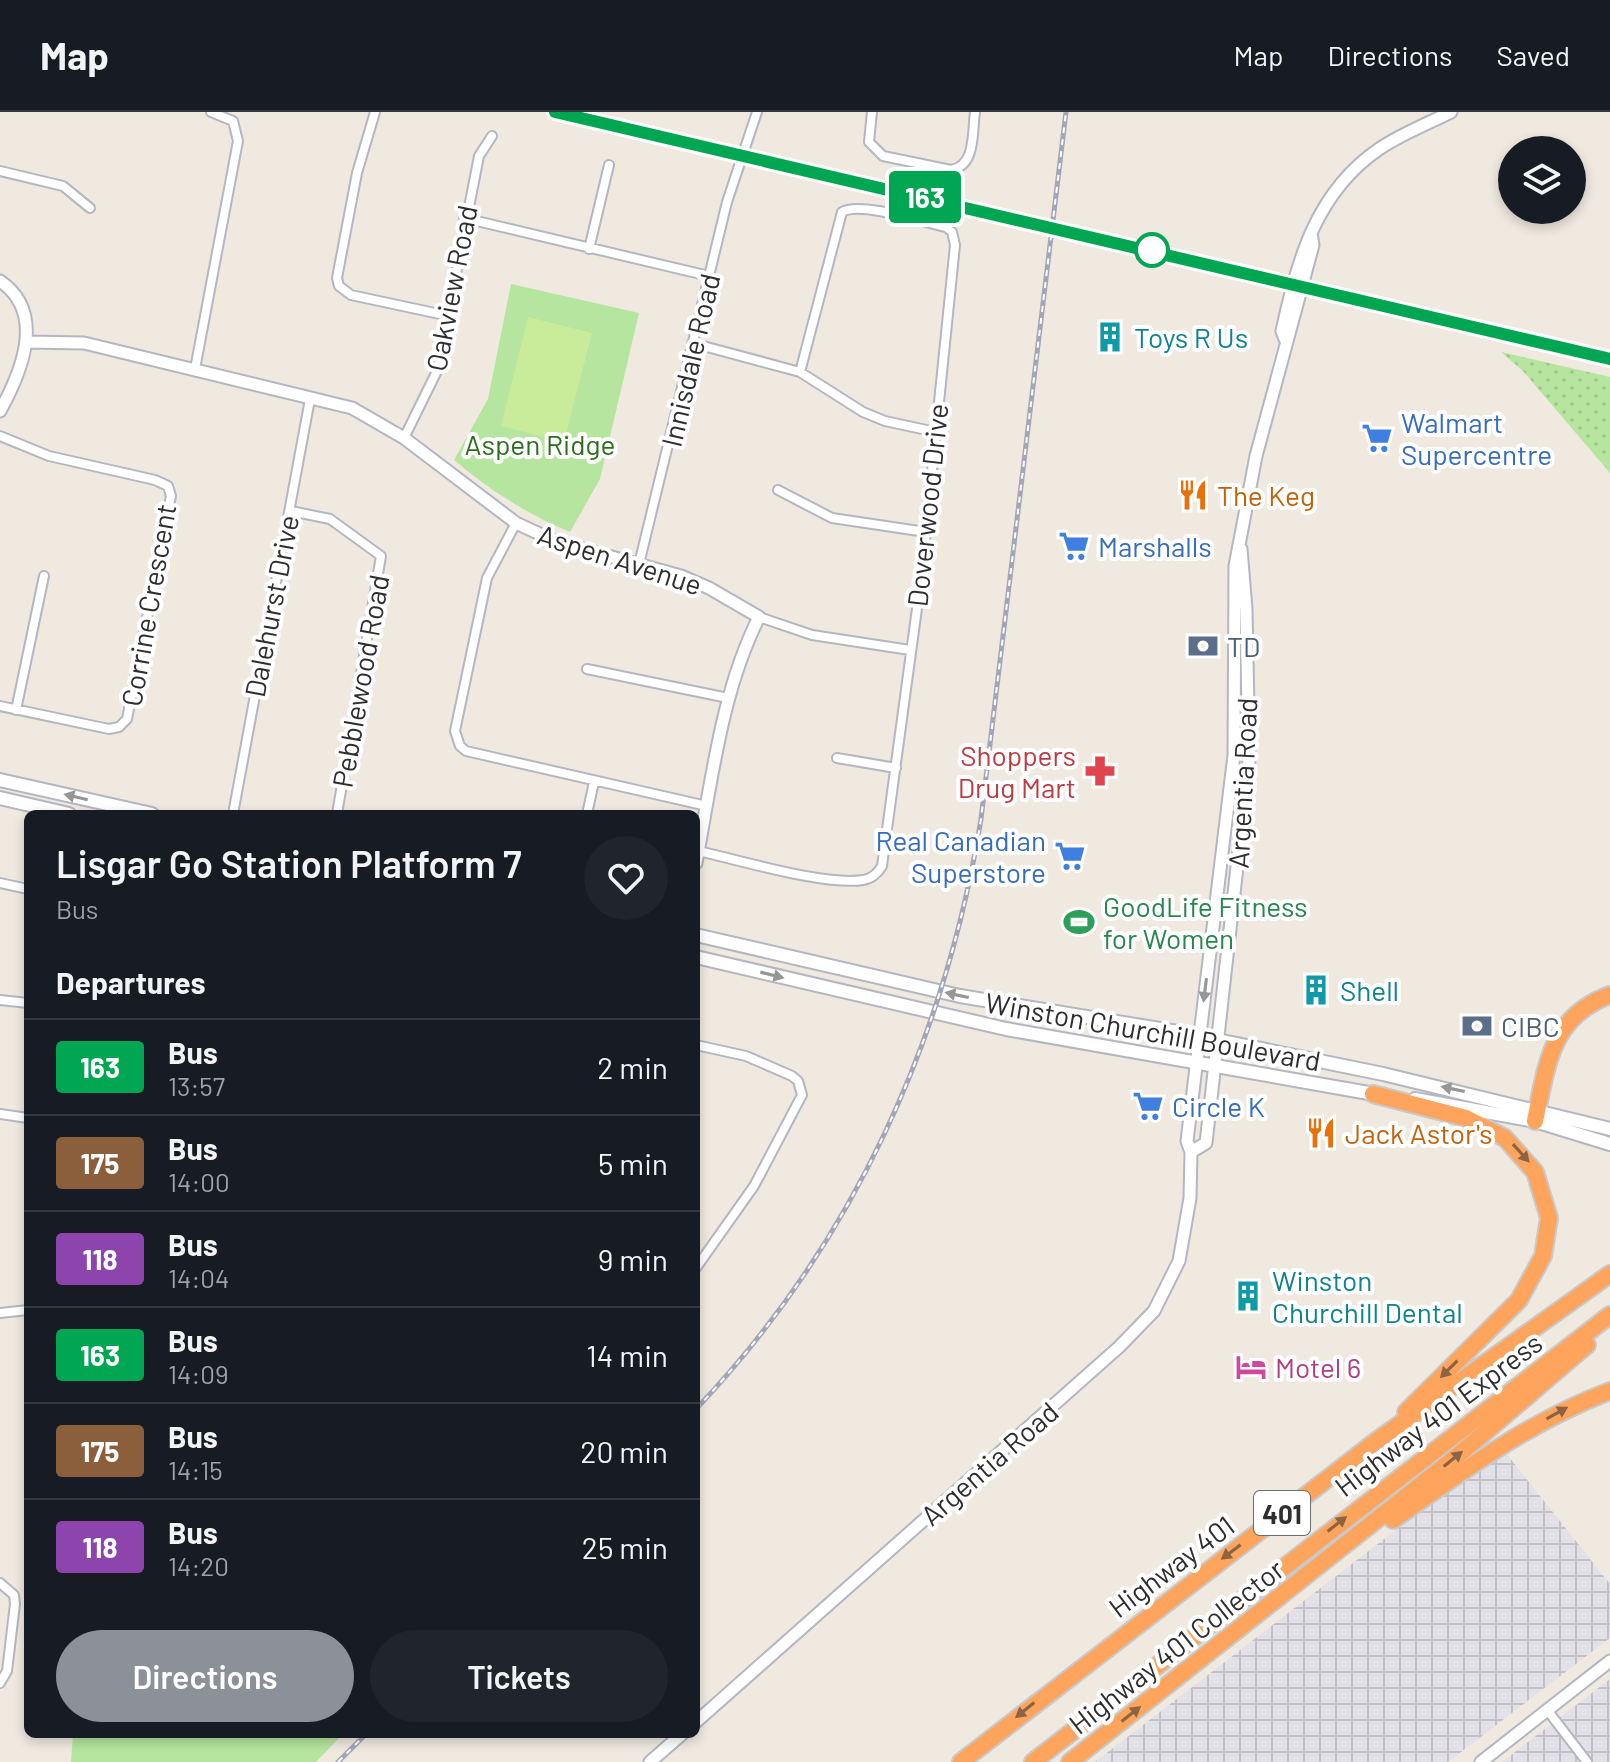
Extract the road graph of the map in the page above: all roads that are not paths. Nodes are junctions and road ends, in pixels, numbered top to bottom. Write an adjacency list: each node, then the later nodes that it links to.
1 (211, 112): 22 (street)
2 (375, 112): 18 (street)
3 (555, 112): 9 (street)
4 (757, 112): 9 (street, Innisdale Road)
5 (872, 112): 6 (street)
6 (975, 112)
7 (1451, 112): 17 (street, Argentia Road)
8 (492, 136): 13 (street, Oakview Road)
9 (743, 157): 15 (street, Innisdale Road); 17 (street)
10 (609, 165): 14 (street)
11 (0, 171): 12 (street)
12 (90, 208)
13 (464, 218): 14 (street); 18 (street, Oakview Road)
14 (589, 249): 15 (street)
15 (709, 276): 20 (street, Innisdale Road)
16 (0, 281): 19 (street)
17 (1298, 286): 21 (street); 33 (street, Argentia Road)
18 (449, 316): 28 (street, Oakview Road)
19 (27, 342): 22 (street, Aspen Avenue); 25 (street)
20 (692, 343): 23 (street); 34 (street, Innisdale Road)
21 (1610, 359)
22 (195, 369): 24 (street, Aspen Avenue)
23 (800, 372): 26 (street); 26 (street, Doverwood Drive)
24 (310, 399): 28 (street, Aspen Avenue); 30 (street, Dalehurst Drive)
25 (0, 411)
26 (936, 432): 32 (street, Doverwood Drive)
27 (0, 436): 41 (street, Corrine Crescent)
28 (404, 438): 31 (street, Aspen Avenue)
29 (778, 490): 32 (street)
30 (291, 511): 50 (street, Dalehurst Drive); 51 (street, Pebblewood Road)
31 (516, 523): 34 (street, Aspen Avenue); 45 (street)
32 (926, 532): 37 (street, Doverwood Drive)
33 (1241, 549): 62 (street, Argentia Road, one-way to 62); 63 (street, Argentia Road)
34 (639, 564): 36 (street, Aspen Avenue)
35 (44, 576): 41 (street)
36 (759, 617): 37 (street, Aspen Avenue); 39 (street)
37 (910, 650): 43 (street, Doverwood Drive)
38 (587, 669): 39 (street)
39 (728, 698): 47 (street)
40 (0, 706): 41 (street, Corrine Crescent)
41 (16, 710)
42 (837, 758): 43 (street)
43 (896, 768): 54 (street, Doverwood Drive)
44 (0, 780): 49 (main road, one-way to 44)
45 (594, 782): 47 (street); 52 (street)
46 (0, 798): 48 (main road)
47 (707, 806): 53 (street)
48 (52, 810)
49 (134, 810)
50 (234, 810)
51 (338, 810)
52 (588, 810)
53 (700, 842)
54 (700, 857)
55 (0, 883): 56 (street)
56 (24, 888)
57 (700, 936): 62 (main road, Winston Churchill Boulevard, one-way to 57)
58 (700, 958): 65 (main road, Winston Churchill Boulevard, one-way to 65)
59 (1610, 995): 69 (highway)
60 (0, 1000): 61 (street)
61 (24, 1003)
62 (1200, 1037): 63 (main road, Winston Churchill Boulevard); 65 (street, Argentia Road)
63 (1218, 1042): 66 (street, Argentia Road); 69 (main road, Winston Churchill Boulevard, one-way to 63)
64 (700, 1046): 74 (street)
65 (1197, 1064): 66 (main road, Winston Churchill Boulevard); 73 (street, Argentia Road)
66 (1215, 1067): 67 (main road, Winston Churchill Boulevard); 73 (street, Argentia Road)
67 (1373, 1094): 69 (main road, Winston Churchill Boulevard); 81 (highway, one-way to 81)
68 (0, 1114): 70 (street)
69 (1537, 1115): 71 (main road, Winston Churchill Boulevard); 72 (main road, Winston Churchill Boulevard)
70 (24, 1117)
71 (1610, 1129)
72 (1610, 1144)
73 (1191, 1152): 87 (street, Argentia Road)
74 (700, 1262)
75 (1610, 1274): 81 (highway, Highway 401 / 401)
76 (24, 1310): 77 (street)
77 (0, 1313)
78 (1610, 1315): 91 (highway, Highway 401 Express / 401, one-way to 78)
79 (1610, 1327): 83 (highway, Highway 401 Collector / 401, one-way to 79)
80 (1610, 1391): 83 (highway, one-way to 80)
81 (1375, 1442): 90 (highway, Highway 401 / 401, one-way to 90)
82 (0, 1583): 85 (street)
83 (1261, 1613): 92 (highway, Highway 401 Collector / 401, one-way to 83)
84 (1610, 1661): 86 (street)
85 (0, 1683)
86 (1548, 1711): 93 (street); 94 (street)
87 (700, 1718)
88 (677, 1738): 89 (street)
89 (650, 1762)
90 (961, 1762)
91 (1033, 1762)
92 (1070, 1762)
93 (1481, 1762)
94 (1587, 1762)

